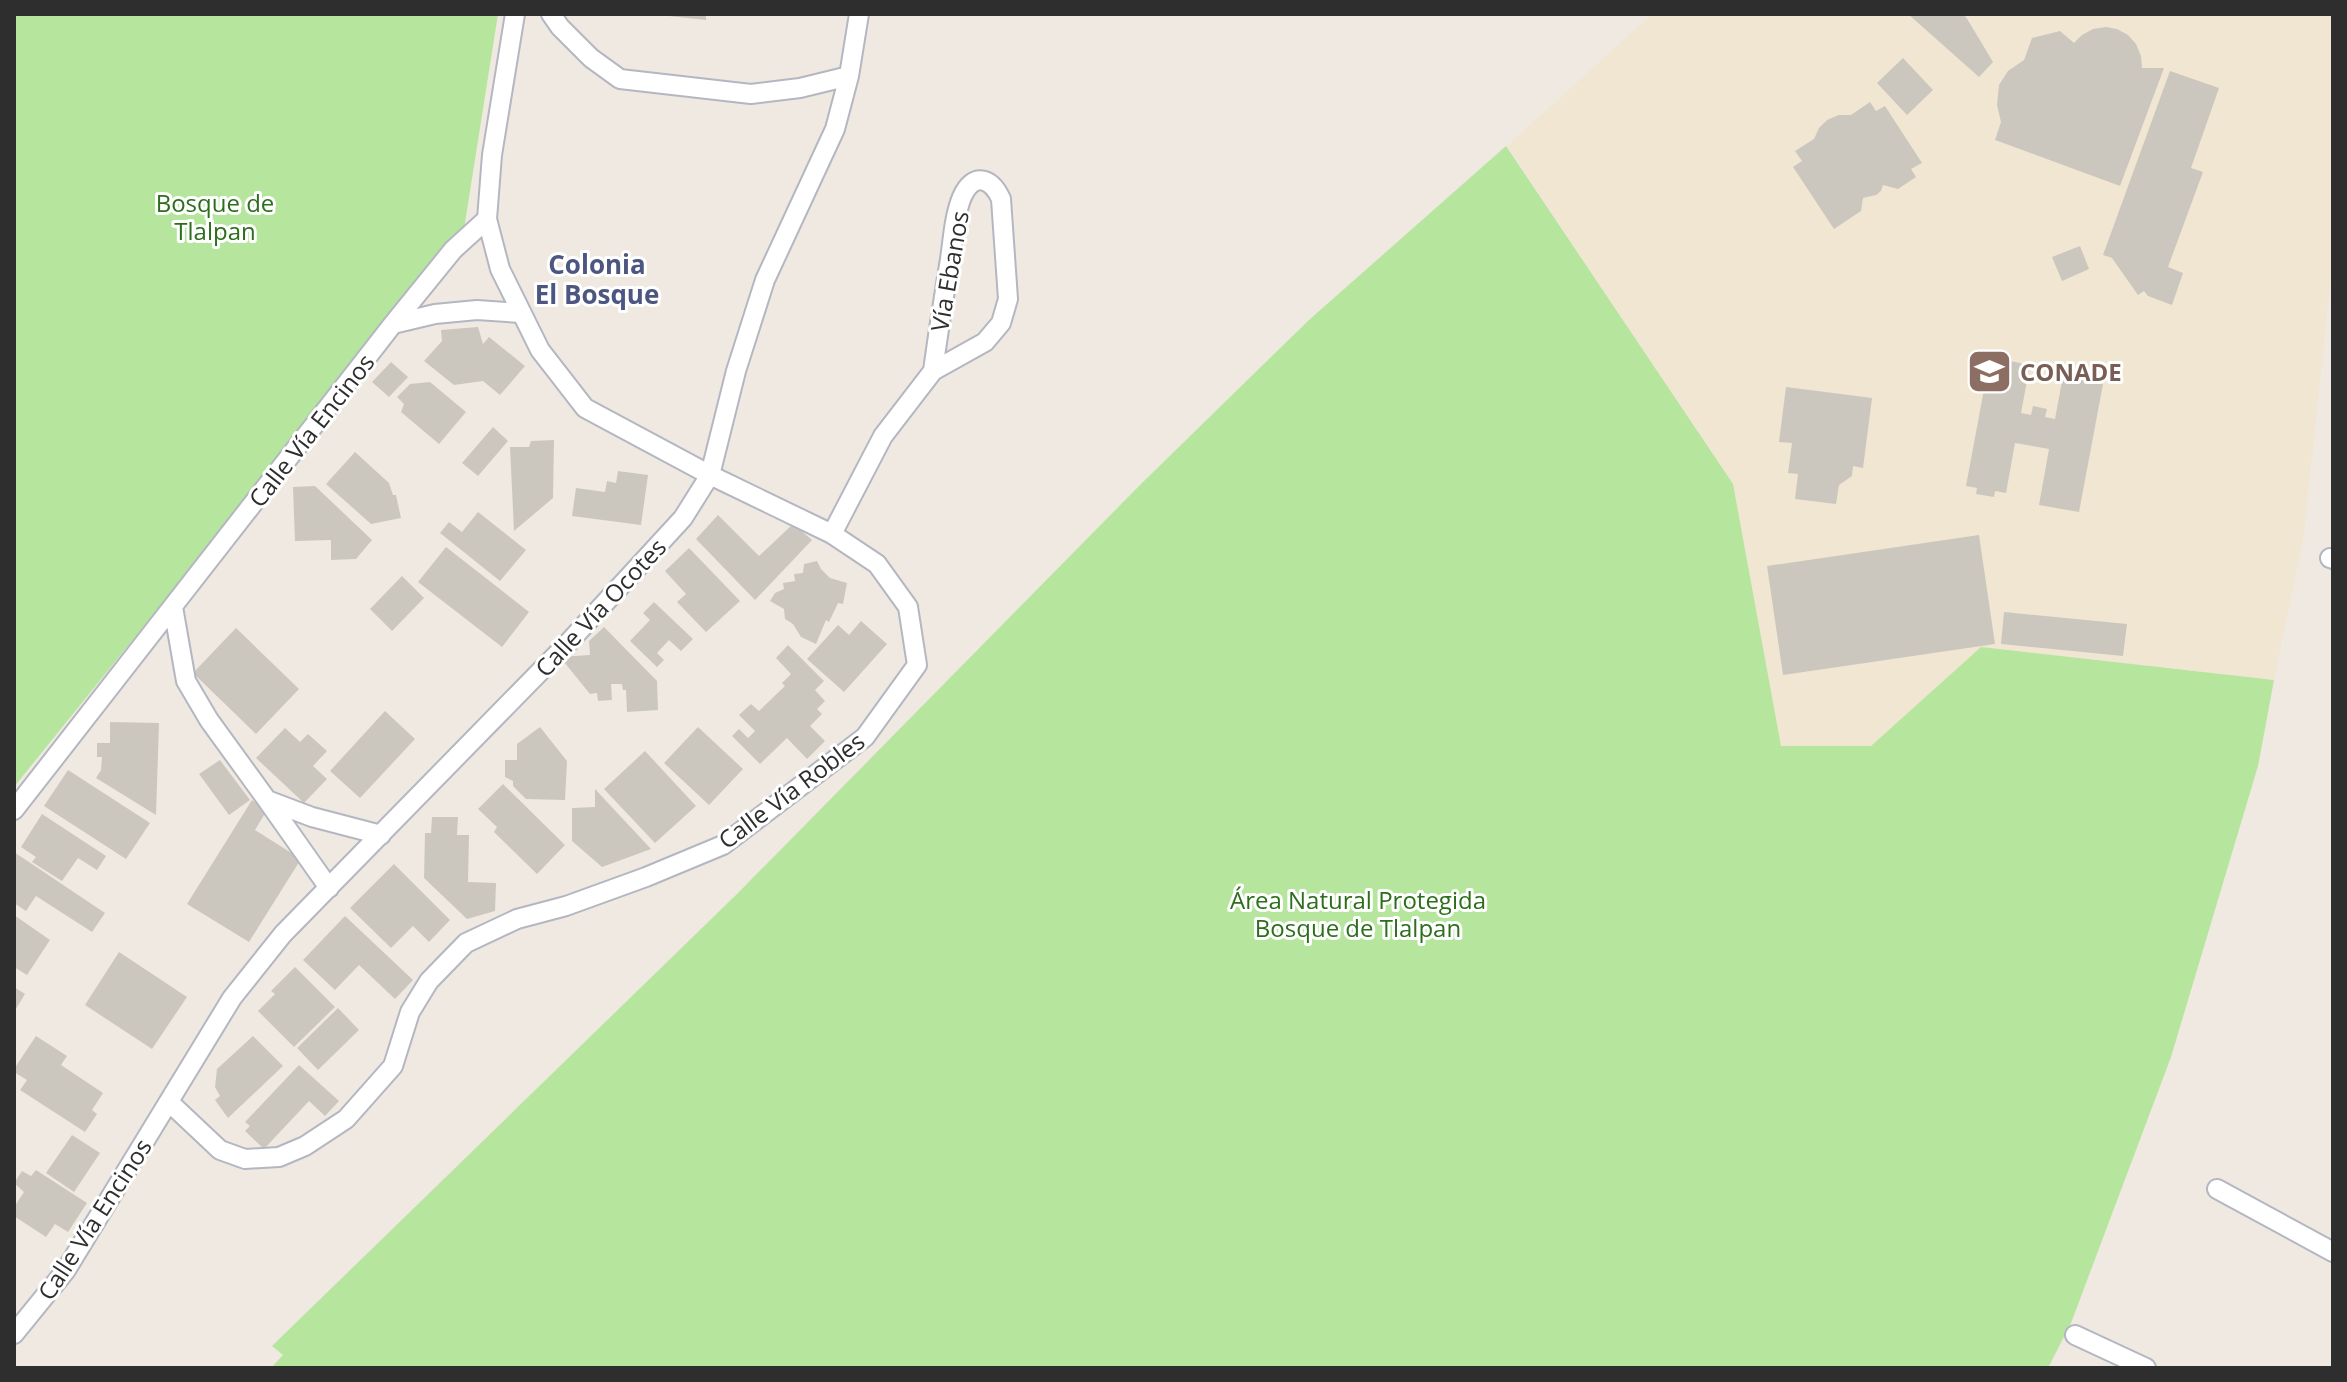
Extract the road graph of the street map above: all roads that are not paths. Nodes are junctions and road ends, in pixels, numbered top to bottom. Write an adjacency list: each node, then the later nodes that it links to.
1 (515, 14): 5 (street)
2 (551, 14): 4 (street)
3 (859, 14): 4 (street, Calle Vía Ocotes)
4 (849, 76): 9 (street, Calle Vía Ocotes)
5 (487, 219): 6 (street, Calle Vía Robles); 7 (street, Calle Vía Encinos)
6 (521, 313): 7 (street); 9 (street, Calle Vía Robles)
7 (393, 324): 11 (street, Calle Vía Encinos)
8 (933, 371): 8 (street, Vía Ebanos); 10 (street, Vía Ebanos)
9 (710, 475): 10 (street, Calle Vía Robles); 14 (street, Calle Vía Ocotes)
10 (832, 534): 16 (street, Calle Vía Robles)
11 (173, 607): 12 (street); 13 (street, Calle Vía Encinos)
12 (267, 800): 14 (street); 15 (street)
13 (14, 810)
14 (381, 835): 15 (street, Calle Vía Ocotes)
15 (329, 888): 16 (street, Calle Vía Ocotes)
16 (169, 1102): 19 (street, Calle Vía Encinos)
17 (2217, 1189): 18 (street)
18 (2333, 1252)
19 (14, 1334)
20 (2075, 1335): 21 (street)
21 (2146, 1368)

